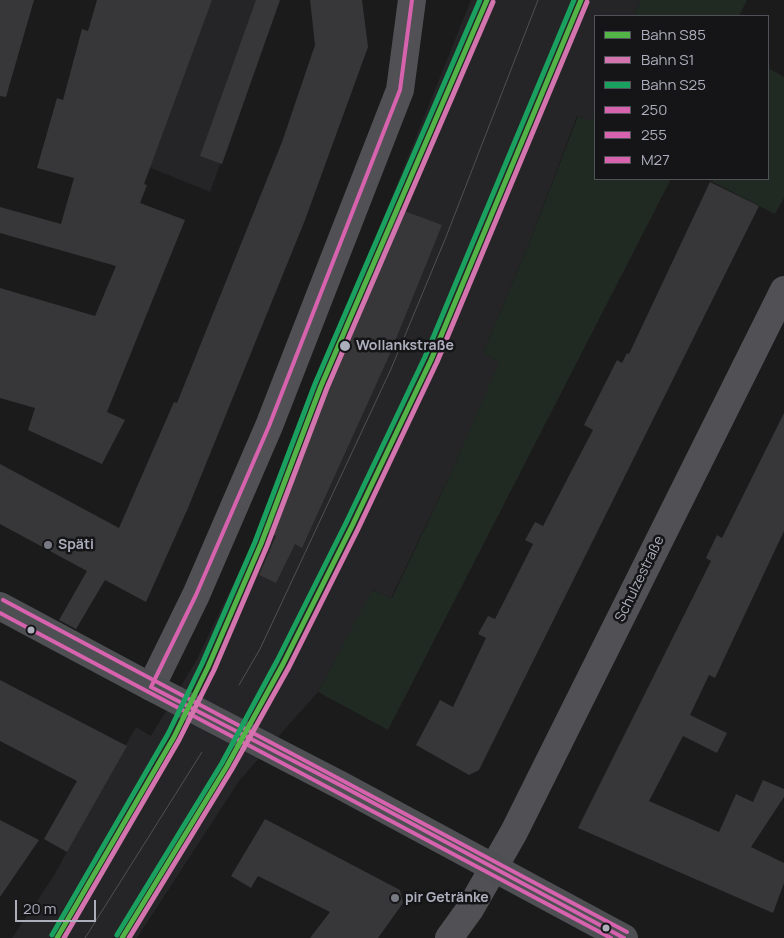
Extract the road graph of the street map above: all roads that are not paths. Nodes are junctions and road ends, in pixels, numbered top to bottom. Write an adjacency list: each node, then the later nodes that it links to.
1 (412, 0): 4 (street)
2 (784, 290): 5 (street, Schulzestraße)
3 (0, 606): 4 (main road)
4 (151, 687): 5 (main road)
5 (494, 868): 6 (street, Schulzestraße); 7 (main road)
6 (449, 938)
7 (624, 938)

